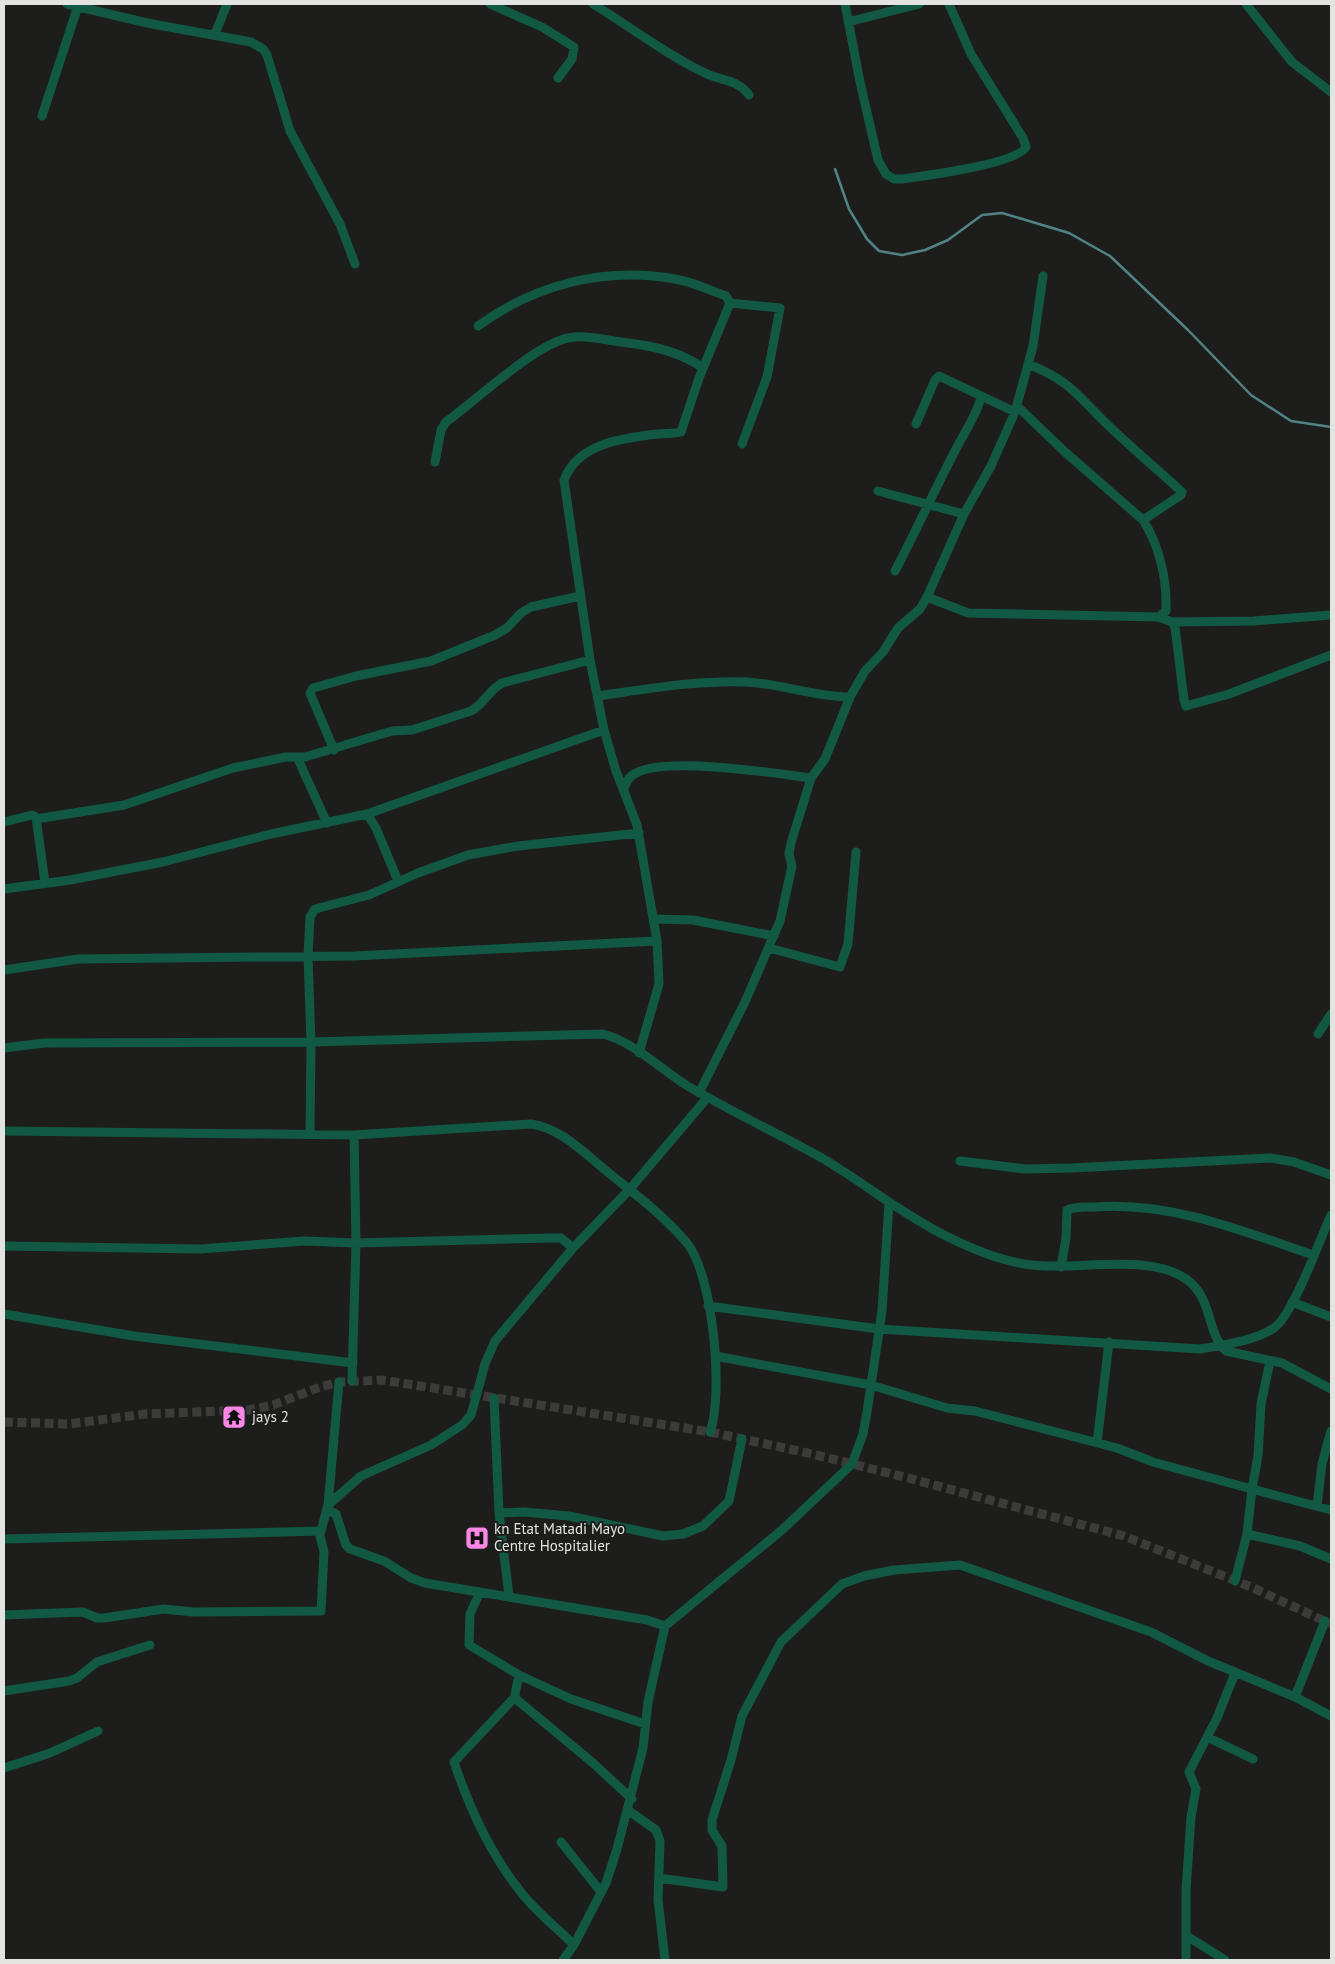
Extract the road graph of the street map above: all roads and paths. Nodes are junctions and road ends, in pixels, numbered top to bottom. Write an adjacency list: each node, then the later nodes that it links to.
1 (67, 4): 9 (street)
2 (227, 4): 11 (street)
3 (490, 4): 12 (street)
4 (593, 4): 14 (street)
5 (845, 4): 10 (street)
6 (918, 4): 10 (street)
7 (949, 4): 10 (street)
8 (1246, 4): 13 (street)
9 (78, 6): 11 (street); 15 (street)
10 (848, 22)
11 (215, 34): 16 (street)
12 (558, 78)
13 (1331, 92)
14 (749, 95)
15 (42, 116)
16 (355, 264)
17 (1043, 276): 20 (street)
18 (730, 303): 19 (street); 21 (street); 25 (street)
19 (478, 326)
20 (1028, 364): 23 (street); 30 (street)
21 (703, 368): 26 (street); 32 (street)
22 (981, 397): 23 (street); 24 (street); 28 (street)
23 (1016, 409): 29 (street); 30 (street)
24 (916, 424)
25 (742, 444)
26 (435, 462)
27 (878, 491): 28 (street)
28 (930, 505): 29 (street); 31 (street)
29 (964, 514): 33 (street)
30 (1143, 520): 35 (street)
31 (895, 571)
32 (580, 596): 38 (street); 42 (street)
33 (927, 597): 35 (street); 40 (street)
34 (1331, 615): 36 (street)
35 (1159, 617): 36 (street)
36 (1172, 622): 37 (street)
37 (1331, 655)
38 (590, 660): 39 (street); 42 (street)
39 (597, 696): 40 (street); 41 (street)
40 (850, 697): 44 (street)
41 (604, 730): 45 (street); 46 (street)
42 (334, 750): 43 (street)
43 (297, 756): 47 (street); 49 (street)
44 (812, 778): 45 (street); 56 (street)
45 (624, 789): 50 (street)
46 (367, 814): 49 (street); 52 (street)
47 (36, 819): 48 (street); 53 (street)
48 (4, 822)
49 (328, 823): 53 (street)
50 (639, 833): 52 (street); 55 (street)
51 (856, 852): 58 (street)
52 (398, 881): 59 (street)
53 (45, 883): 54 (street)
54 (4, 889)
55 (654, 920): 56 (street); 57 (street)
56 (774, 936): 58 (street)
57 (657, 941): 59 (street); 65 (street)
58 (769, 948): 66 (street)
59 (308, 956): 60 (street); 63 (street)
60 (4, 970)
61 (1331, 1014): 62 (street)
62 (1318, 1034)
63 (311, 1042): 64 (street); 65 (street); 68 (street)
64 (4, 1048)
65 (639, 1053): 66 (street)
66 (703, 1095): 72 (street); 73 (street)
67 (4, 1131): 68 (street)
68 (310, 1134): 69 (street)
69 (354, 1135): 72 (street); 75 (street)
70 (960, 1161): 71 (street)
71 (1331, 1175)
72 (629, 1190): 77 (street); 81 (street)
73 (889, 1203): 79 (street); 84 (street)
74 (1331, 1216): 78 (street)
75 (356, 1243): 76 (street); 77 (street); 89 (street)
76 (4, 1246)
77 (573, 1248): 101 (street)
78 (1313, 1256): 79 (street); 80 (street)
79 (1060, 1267): 86 (street)
80 (1292, 1302): 83 (street); 86 (street)
81 (708, 1306): 84 (street); 87 (street)
82 (4, 1314): 89 (street)
83 (1331, 1317)
84 (879, 1329): 85 (street); 92 (street)
85 (1109, 1342): 86 (street); 98 (street)
86 (1219, 1345): 88 (street)
87 (715, 1356): 92 (street); 96 (street)
88 (1270, 1361): 93 (street); 99 (street)
89 (353, 1363): 90 (street)
90 (352, 1381)
91 (339, 1382): 101 (street)
92 (871, 1385): 98 (street); 113 (street)
93 (1331, 1389)
94 (494, 1398): 103 (street)
95 (1331, 1431): 100 (street)
96 (710, 1432)
97 (742, 1439): 103 (street)
98 (1097, 1443): 99 (street)
99 (1252, 1489): 100 (street); 105 (street)
100 (1317, 1506): 102 (street)
101 (328, 1507): 104 (street); 109 (street)
102 (1331, 1510)
103 (499, 1513): 110 (street)
104 (319, 1532): 106 (street); 111 (street)
105 (1247, 1534): 107 (street); 108 (street)
106 (4, 1539)
107 (1331, 1558)
108 (1235, 1581)
109 (480, 1592): 110 (street); 116 (street)
110 (508, 1596): 113 (street)
111 (4, 1615)
112 (1325, 1621): 119 (street)
113 (665, 1626): 121 (street)
114 (150, 1645): 117 (street)
115 (1235, 1673): 119 (street); 123 (street); 129 (street)
116 (519, 1675): 118 (street); 121 (street)
117 (4, 1690)
118 (515, 1697): 126 (street); 132 (street)
119 (1295, 1697): 120 (street)
120 (1331, 1716)
121 (645, 1724): 126 (street)
122 (98, 1730): 125 (street)
123 (1207, 1737): 124 (street); 131 (street)
124 (1253, 1758)
125 (4, 1768)
126 (632, 1799): 127 (street)
127 (629, 1811): 129 (street); 130 (street)
128 (561, 1842): 130 (street)
129 (658, 1878): 134 (street)
130 (601, 1892): 132 (street)
131 (1187, 1936): 135 (street); 136 (street)
132 (574, 1945): 133 (street)
133 (563, 1960)
134 (665, 1960)
135 (1186, 1960)
136 (1225, 1960)

